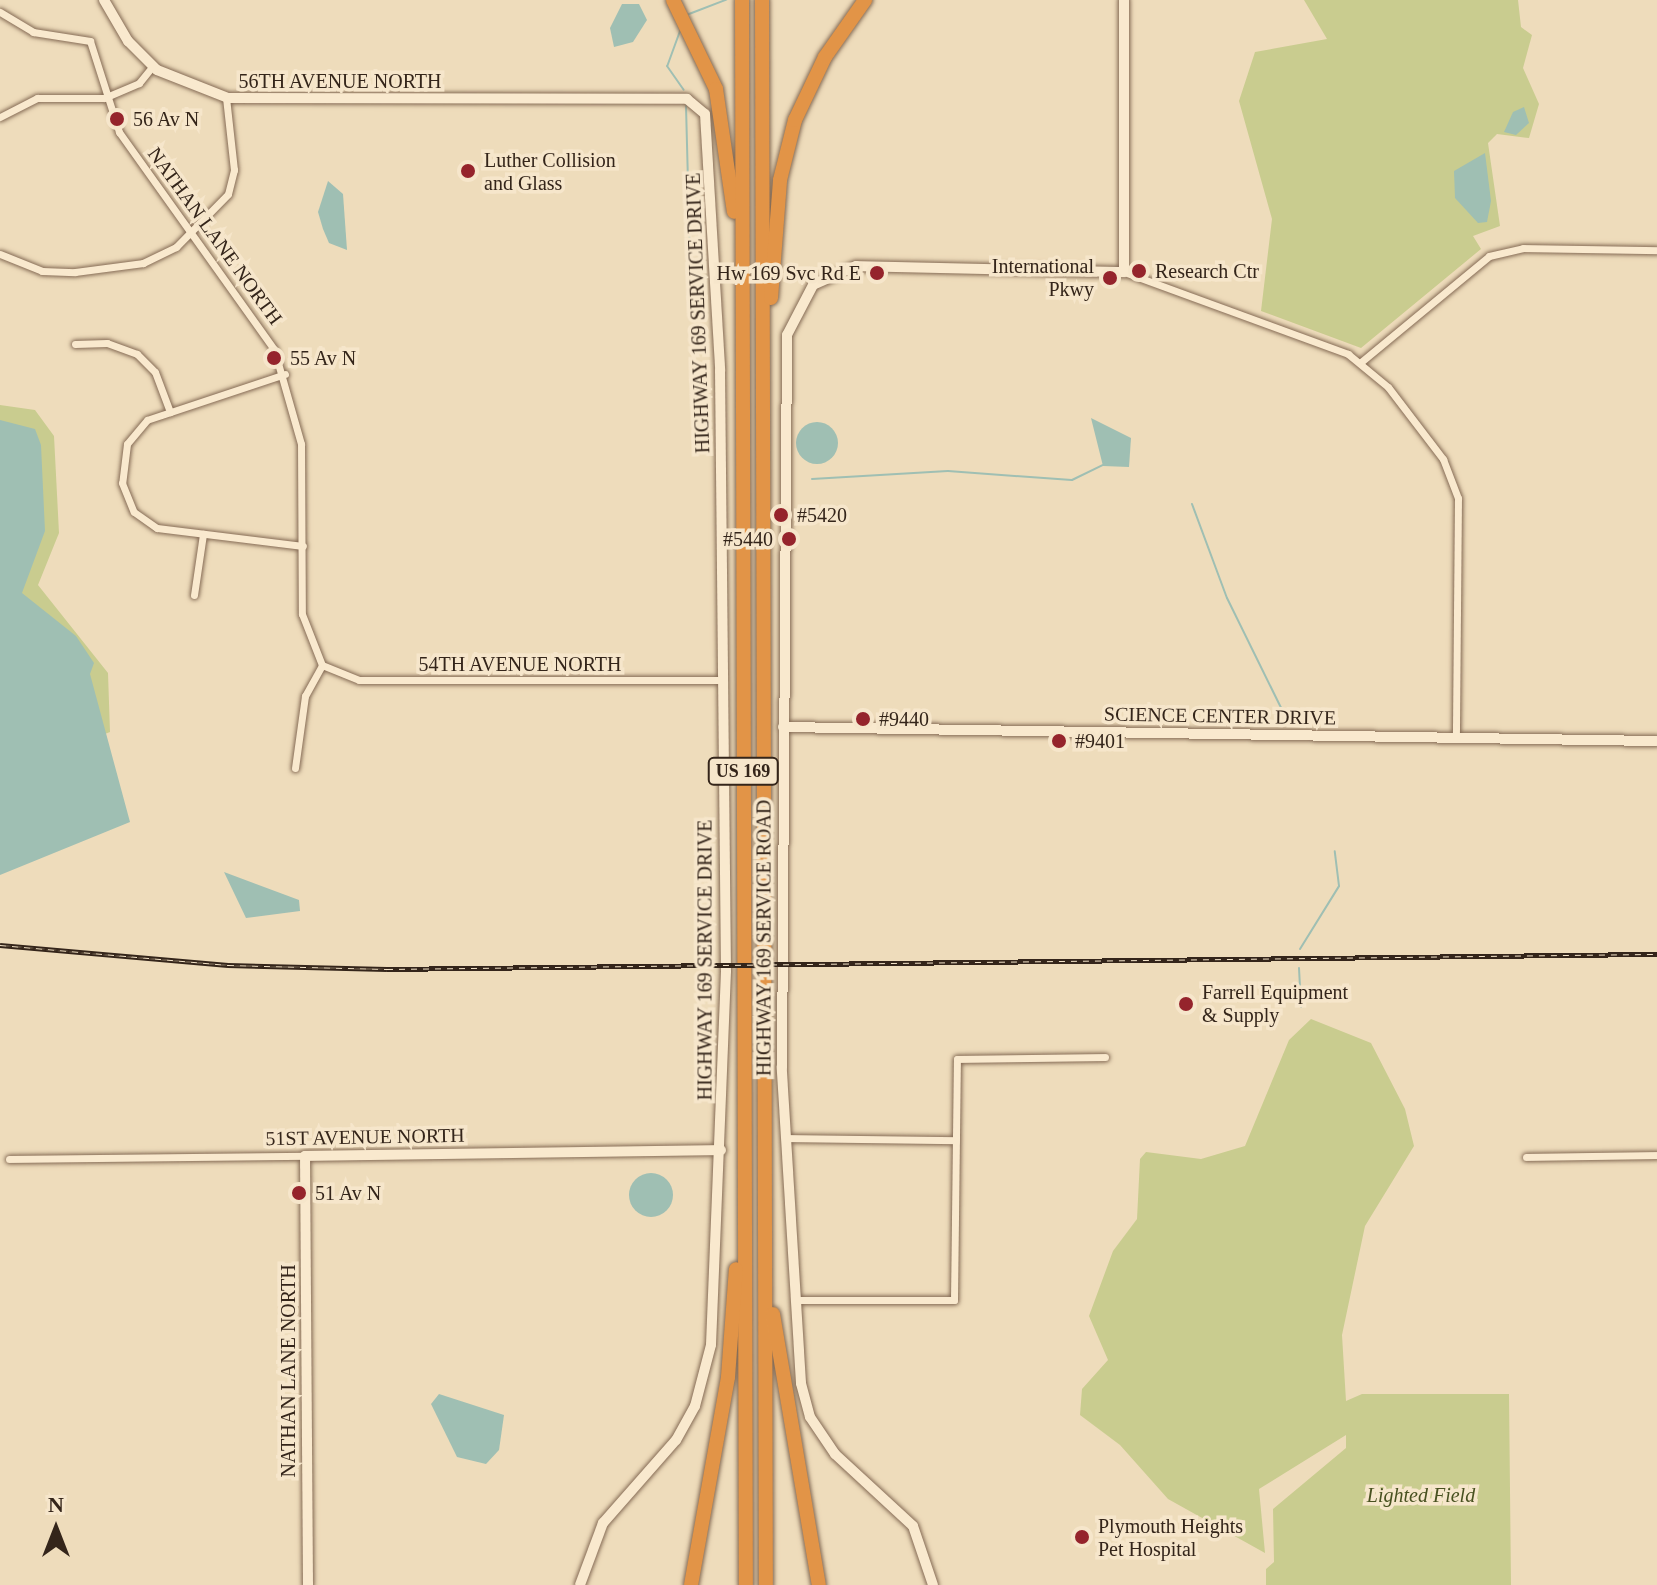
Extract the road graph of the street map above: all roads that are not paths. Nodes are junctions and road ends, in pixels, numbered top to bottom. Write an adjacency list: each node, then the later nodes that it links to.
1 (104, 0): 8 (street)
2 (673, 0): 17 (highway)
3 (742, 0): 17 (highway, US 169)
4 (762, 0): 21 (highway, US 169)
5 (865, 0): 21 (highway)
6 (1124, 0): 16 (street)
7 (0, 12): 9 (street)
8 (153, 66): 9 (street); 10 (street, 56TH AVENUE NORTH)
9 (104, 98): 12 (street); 13 (street, NATHAN LANE NORTH)
10 (226, 98): 11 (street, 56TH AVENUE NORTH); 13 (street)
11 (699, 106): 27 (street, HIGHWAY 169 SERVICE DRIVE)
12 (0, 117)
13 (194, 235): 15 (street); 20 (street, NATHAN LANE NORTH)
14 (1657, 250): 19 (street)
15 (0, 254)
16 (1124, 272): 19 (street); 28 (street, HIGHWAY 169 SERVICE ROAD)
17 (743, 342): 40 (highway, US 169)
18 (75, 344): 22 (street)
19 (1361, 362): 29 (street)
20 (285, 374): 22 (street); 24 (street, NATHAN LANE NORTH)
21 (763, 374): 41 (highway, US 169)
22 (170, 412): 23 (street)
23 (203, 534): 24 (street); 25 (street)
24 (303, 546): 26 (street, NATHAN LANE NORTH)
25 (194, 595)
26 (322, 665): 27 (street, 54TH AVENUE NORTH); 31 (street)
27 (721, 680): 35 (street, HIGHWAY 169 SERVICE DRIVE)
28 (783, 727): 29 (street, SCIENCE CENTER DRIVE); 33 (street, HIGHWAY 169 SERVICE ROAD)
29 (1456, 738): 30 (street, SCIENCE CENTER DRIVE)
30 (1657, 741)
31 (295, 768)
32 (1105, 1057): 34 (street)
33 (785, 1138): 34 (street); 42 (street, HIGHWAY 169 SERVICE ROAD)
34 (956, 1140): 42 (street)
35 (721, 1150): 37 (street, 51ST AVENUE NORTH); 44 (street, HIGHWAY 169 SERVICE DRIVE)
36 (1657, 1155): 38 (street)
37 (305, 1156): 39 (street, 51ST AVENUE NORTH); 43 (street, NATHAN LANE NORTH)
38 (1526, 1157)
39 (9, 1159)
40 (744, 1201): 45 (highway); 46 (highway, US 169)
41 (764, 1228): 47 (highway, US 169); 48 (highway)
42 (796, 1300): 49 (street, HIGHWAY 169 SERVICE ROAD)
43 (308, 1585)
44 (580, 1585)
45 (691, 1585)
46 (746, 1585)
47 (766, 1585)
48 (819, 1585)
49 (933, 1585)

